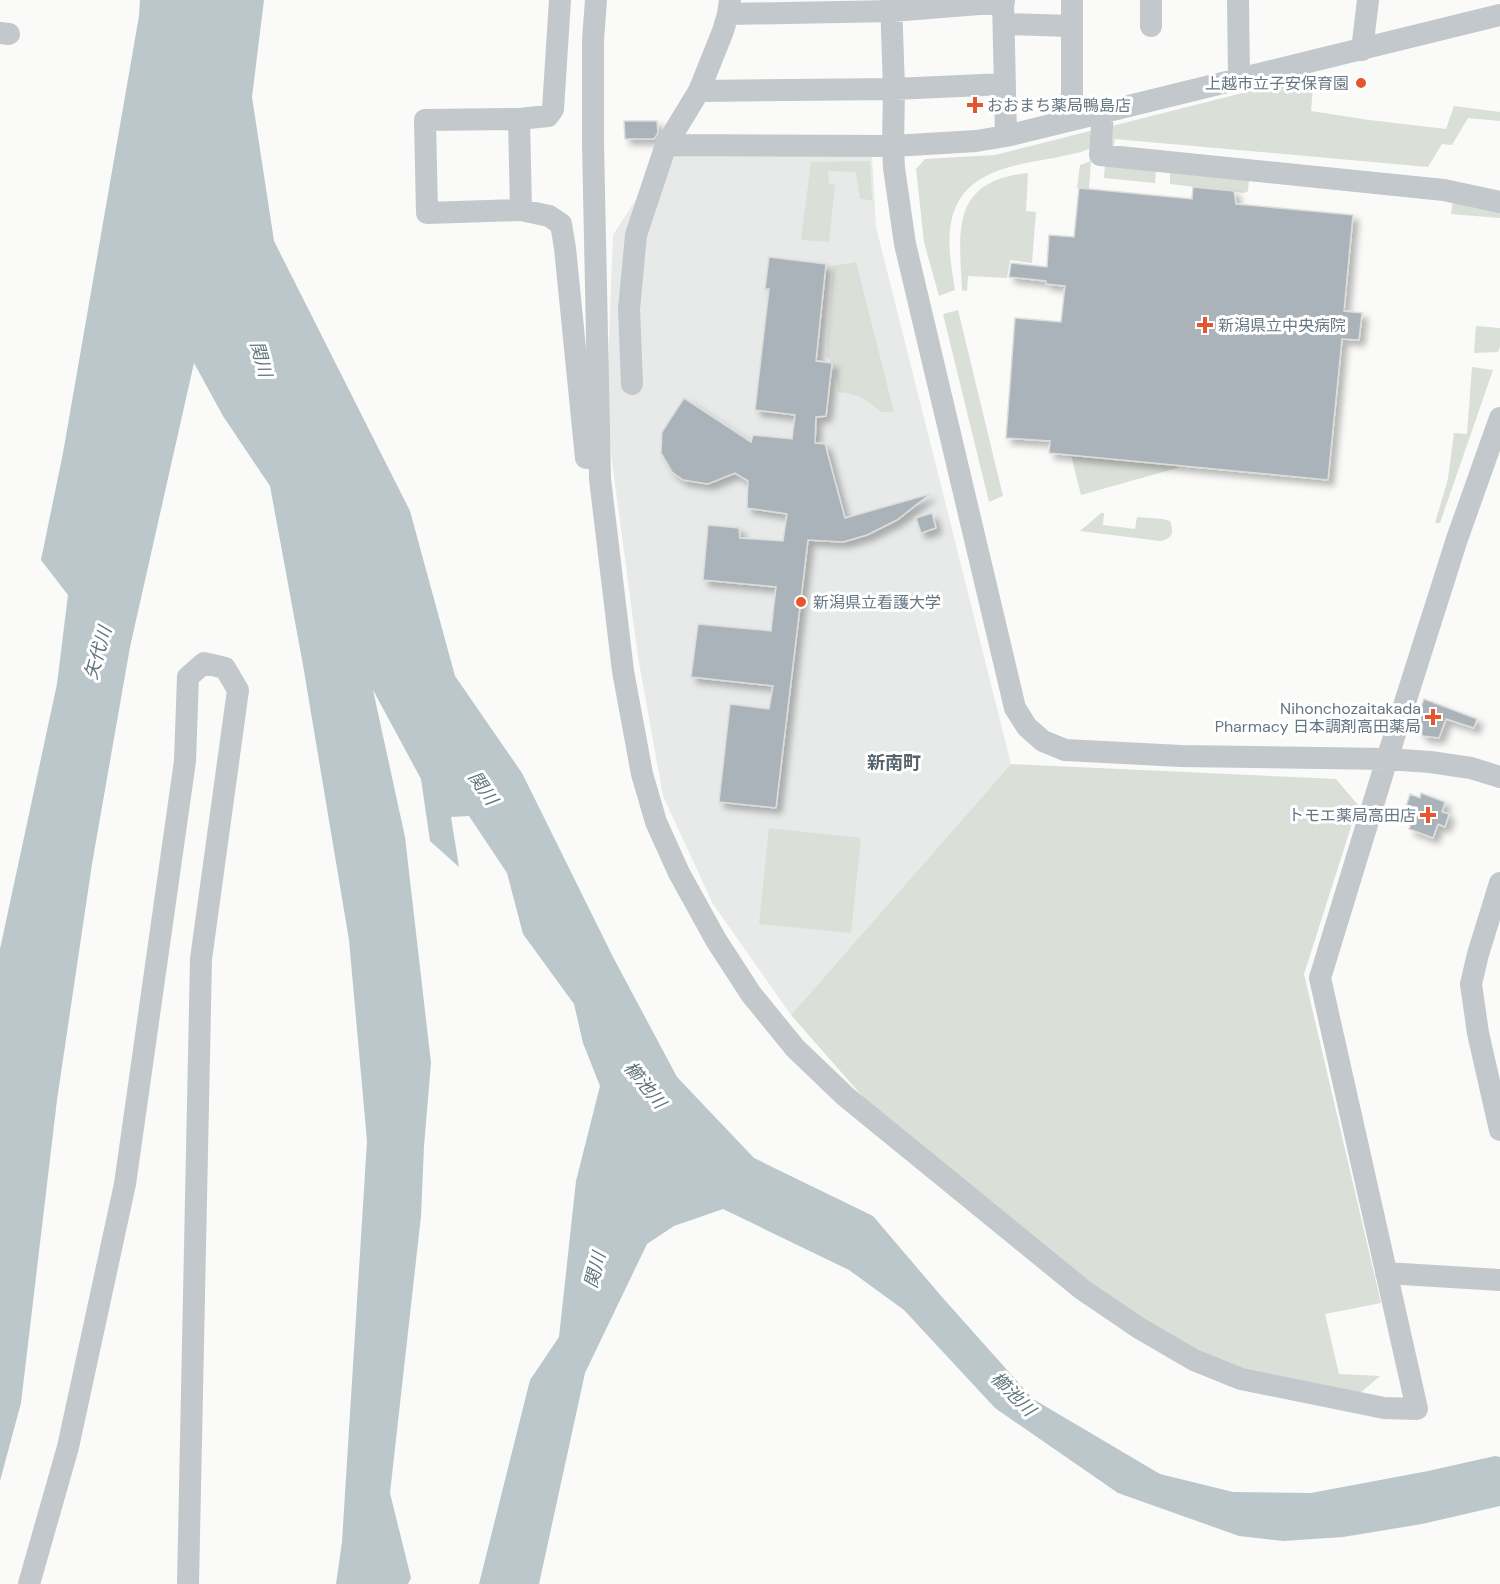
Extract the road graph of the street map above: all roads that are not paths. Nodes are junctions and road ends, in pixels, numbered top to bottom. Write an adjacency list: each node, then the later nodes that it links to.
1 (560, 0): 19 (street)
2 (596, 0): 29 (street)
3 (1072, 0): 11 (street)
4 (1151, 0): 12 (street)
5 (1238, 0): 14 (street)
6 (1368, 0): 13 (street)
7 (891, 5): 8 (street); 9 (street); 16 (street)
8 (729, 7): 17 (street)
9 (1004, 9): 11 (street); 15 (street)
10 (1500, 15): 13 (street)
11 (1071, 26): 20 (street)
12 (1151, 26)
13 (1362, 50): 14 (street)
14 (1239, 79): 18 (street)
15 (1004, 84): 16 (street); 21 (street)
16 (894, 88): 17 (street); 23 (street)
17 (699, 91): 22 (street)
18 (1103, 112): 20 (street); 24 (street)
19 (519, 118): 25 (street); 25 (street)
20 (1072, 119): 21 (street)
21 (1006, 136): 23 (street)
22 (666, 145): 23 (street); 26 (street)
23 (893, 146): 30 (street)
24 (1500, 202)
25 (521, 210): 29 (street)
26 (632, 384)
27 (1500, 418): 28 (street)
28 (1495, 449): 30 (street)
29 (600, 479): 35 (street)
30 (1387, 759): 31 (street); 35 (street)
31 (1500, 777)
32 (1500, 883): 33 (street)
33 (1492, 1064): 34 (street)
34 (1500, 1130)
35 (1386, 1273): 36 (street)
36 (1500, 1280)
37 (29, 1584): 38 (street)
38 (188, 1584)

